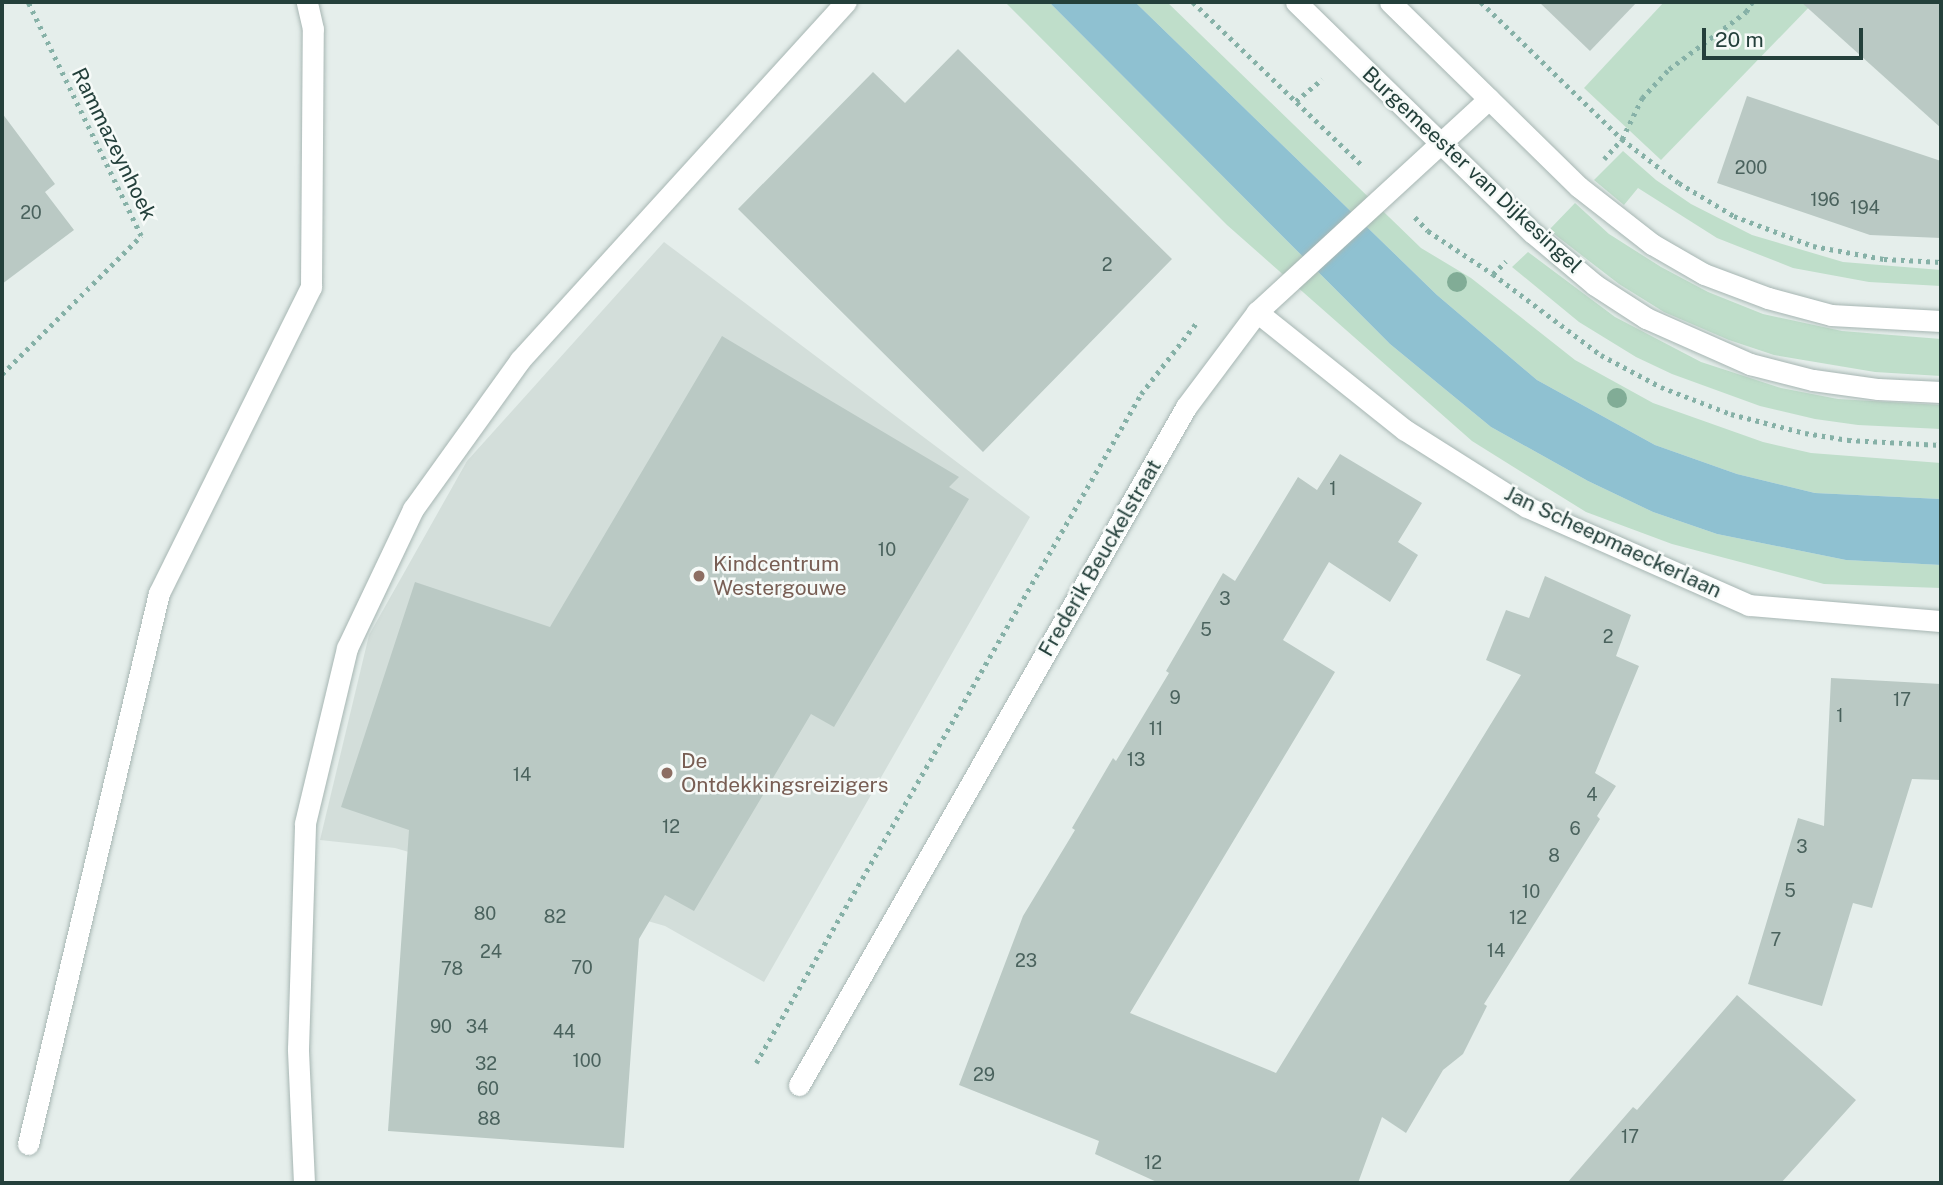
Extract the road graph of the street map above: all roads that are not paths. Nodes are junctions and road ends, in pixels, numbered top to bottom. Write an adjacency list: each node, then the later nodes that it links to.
1 (307, 2): 12 (street)
2 (846, 2): 13 (street)
3 (1296, 2): 6 (street, Burgemeester van Dijkesingel)
4 (1390, 2): 5 (street)
5 (1489, 99): 6 (street, Frederik Beuckelstraat); 8 (street)
6 (1440, 142): 7 (street, Frederik Beuckelstraat); 9 (street, Burgemeester van Dijkesingel)
7 (1257, 312): 10 (street, Jan Scheepmaeckerlaan); 11 (street, Frederik Beuckelstraat)
8 (1941, 321)
9 (1941, 392)
10 (1941, 621)
11 (799, 1085)
12 (28, 1144)
13 (304, 1183)

